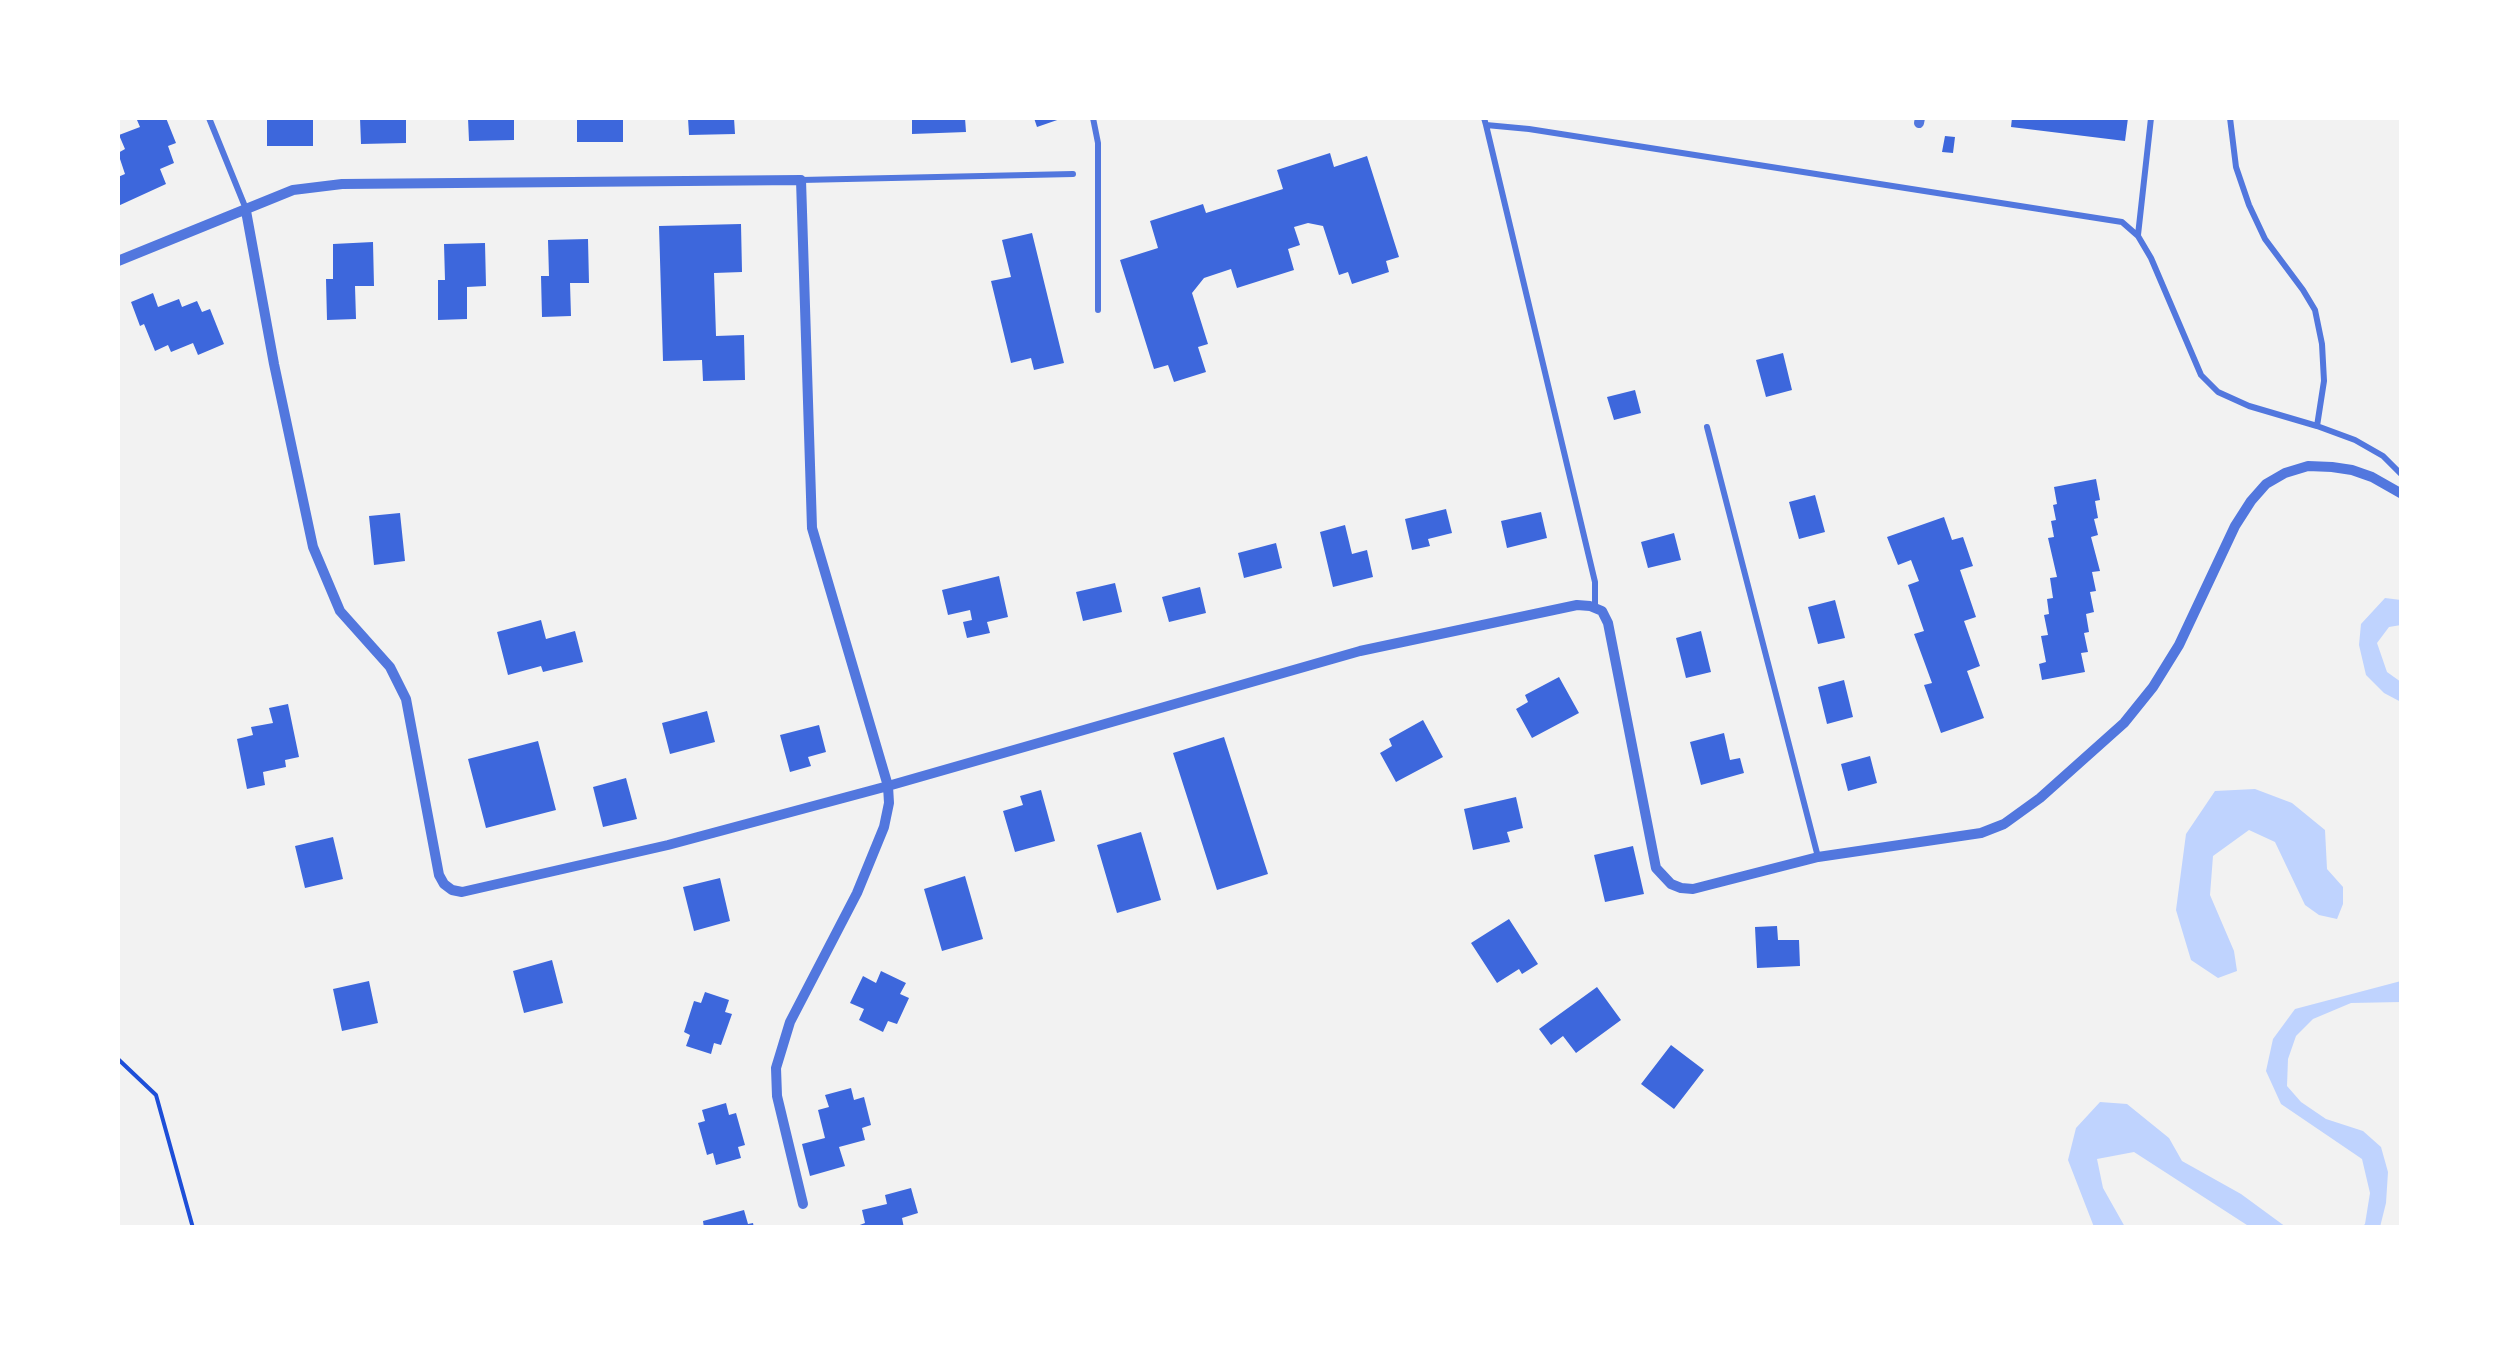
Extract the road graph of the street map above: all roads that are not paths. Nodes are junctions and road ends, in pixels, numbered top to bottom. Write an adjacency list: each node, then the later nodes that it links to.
1 (209, 118): 8 (lane)
2 (1093, 118): 11 (lane)
3 (2152, 118): 9 (lane)
4 (2230, 118): 13 (lane)
5 (1485, 121): 9 (lane); 16 (lane)
6 (1074, 174): 7 (lane)
7 (802, 180): 8 (street); 17 (street)
8 (246, 210): 10 (street); 17 (street)
9 (2138, 236): 13 (lane)
10 (118, 261)
11 (1098, 310)
12 (1706, 426): 18 (lane)
13 (2318, 426): 14 (lane)
14 (2402, 475)
15 (2402, 494): 18 (street)
16 (1595, 608): 17 (street); 18 (street)
17 (888, 786): 19 (street)
18 (1818, 857)
19 (803, 1204)

